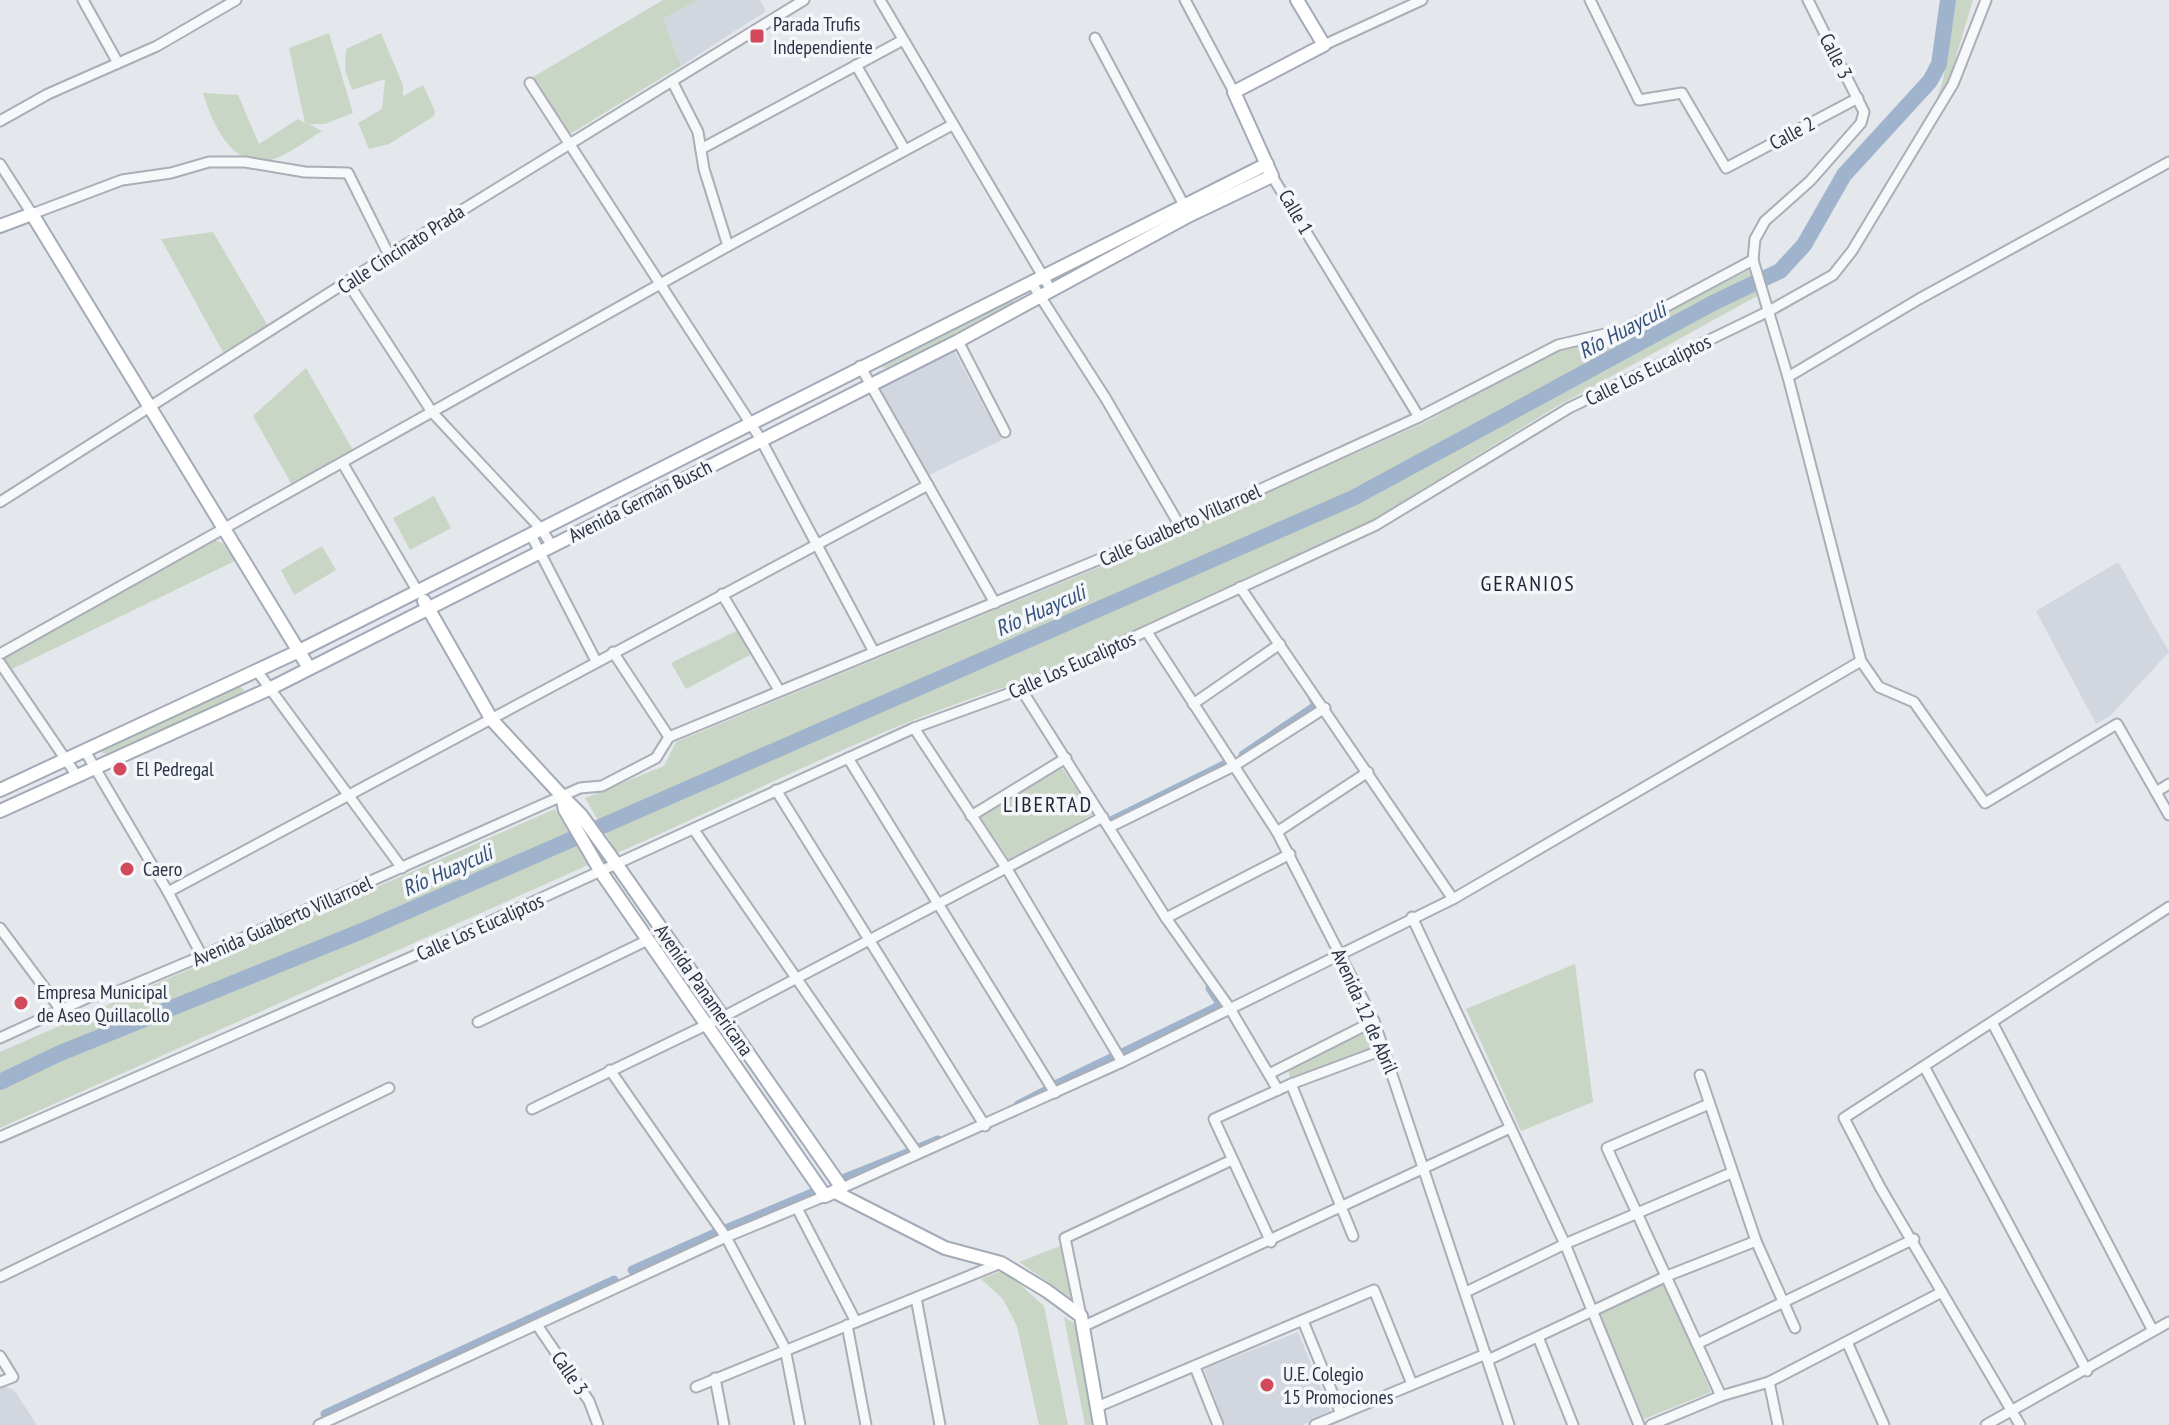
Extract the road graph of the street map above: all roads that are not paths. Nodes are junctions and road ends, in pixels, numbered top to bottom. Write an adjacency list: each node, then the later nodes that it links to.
1 (83, 0): 14 (street)
2 (236, 0): 14 (street)
3 (804, 0): 16 (street, Calle Cincinato Prada)
4 (880, 0): 12 (street)
5 (1185, 0): 18 (street, Calle 1)
6 (1297, 0): 13 (main road)
7 (1422, 0): 13 (street)
8 (1590, 0): 19 (street, Calle 2)
9 (1808, 0): 19 (street, Calle 3)
10 (1986, 0): 38 (street, Calle Los Eucaliptos)
11 (1095, 38): 28 (street)
12 (903, 40): 15 (street); 21 (street)
13 (1324, 45): 18 (main road)
14 (118, 63): 20 (street)
15 (856, 65): 23 (street); 24 (street)
16 (672, 81): 22 (street, Calle Cincinato Prada); 23 (street)
17 (530, 83): 22 (street)
18 (1234, 92): 27 (main road, Calle 1)
19 (1858, 98): 33 (street, Calle 3)
20 (0, 121)
21 (952, 125): 24 (street); 34 (street)
22 (568, 143): 32 (street, Calle Cincinato Prada); 36 (street)
23 (701, 149): 31 (street)
24 (905, 150): 31 (street)
25 (2169, 162): 41 (street)
26 (0, 164): 29 (street)
27 (1270, 170): 28 (main road, Avenida Germán Busch); 45 (street, Calle 1)
28 (1187, 211): 34 (main road, Avenida Germán Busch); 37 (main road, Avenida Germán Busch)
29 (32, 214): 30 (main road); 32 (street); 43 (main road)
30 (0, 226)
31 (728, 246): 36 (street)
32 (389, 255): 35 (street, Calle Cincinato Prada)
33 (1753, 260): 38 (street); 45 (street, Calle Gualberto Villarroel)
34 (1037, 280): 37 (street); 40 (main road, Avenida Germán Busch)
35 (348, 283): 43 (street, Calle Cincinato Prada); 44 (street)
36 (659, 286): 44 (street); 46 (street)
37 (1046, 292): 39 (main road, Avenida Germán Busch); 52 (street)
38 (1769, 311): 41 (street); 58 (street, Calle Los Eucaliptos)
39 (958, 341): 42 (main road, Avenida Germán Busch); 47 (street)
40 (860, 366): 42 (street); 46 (main road, Avenida Germán Busch)
41 (1788, 377): 70 (street)
42 (870, 385): 48 (main road, Avenida Germán Busch); 50 (street)
43 (149, 408): 51 (street, Calle Cincinato Prada); 53 (main road)
44 (432, 412): 49 (street); 54 (street)
45 (1419, 417): 52 (street, Calle Gualberto Villarroel)
46 (750, 422): 48 (street); 54 (main road, Avenida Germán Busch)
47 (1005, 432)
48 (760, 438): 55 (street); 56 (main road, Avenida Germán Busch)
49 (343, 464): 53 (street); 59 (street, Avenida Panamericana)
50 (928, 485): 55 (street); 61 (street)
51 (0, 502)
52 (1180, 526): 61 (street, Calle Gualberto Villarroel)
53 (225, 531): 65 (main road); 68 (street)
54 (537, 532): 56 (street); 57 (street); 59 (main road, Avenida Germán Busch)
55 (817, 544): 60 (street); 67 (street)
56 (552, 546): 57 (main road, Avenida Germán Busch)
57 (539, 552): 62 (main road, Avenida Germán Busch); 69 (street)
58 (1240, 587): 63 (street, Calle Los Eucaliptos); 64 (street)
59 (418, 592): 62 (main road, Avenida Panamericana); 65 (main road, Avenida Germán Busch)
60 (722, 594): 66 (street); 76 (street)
61 (995, 603): 67 (street, Calle Gualberto Villarroel)
62 (428, 608): 72 (main road, Avenida Germán Busch); 79 (main road, Avenida Panamericana)
63 (1147, 632): 75 (street, Calle Los Eucaliptos); 77 (street, Avenida 12 de Abril)
64 (1280, 644): 77 (street); 78 (street)
65 (299, 651): 72 (main road); 73 (main road, Avenida Germán Busch)
66 (613, 652): 69 (street); 81 (street)
67 (874, 652): 76 (street, Calle Gualberto Villarroel)
68 (0, 654)
69 (596, 661): 79 (street)
70 (1861, 661): 93 (street); 110 (street)
71 (0, 663): 85 (street)
72 (309, 668): 74 (main road, Avenida Germán Busch)
73 (257, 671): 74 (street); 82 (main road, Avenida Germán Busch)
74 (269, 689): 87 (main road, Avenida Germán Busch); 94 (street)
75 (1021, 689): 80 (street, Calle Los Eucaliptos); 84 (street)
76 (779, 690): 81 (street, Calle Gualberto Villarroel)
77 (1193, 704): 86 (street, Avenida 12 de Abril)
78 (1325, 708): 86 (street); 88 (street)
79 (492, 720): 94 (street); 95 (main road, Avenida Panamericana)
80 (914, 728): 83 (street, Calle Los Eucaliptos); 98 (street)
81 (669, 737): 95 (street, Calle Gualberto Villarroel)
82 (85, 751): 85 (main road, Avenida Germán Busch); 87 (street)
83 (848, 758): 92 (street, Calle Los Eucaliptos); 111 (street)
84 (1066, 758): 98 (street); 99 (street)
85 (68, 759): 89 (street); 91 (main road, Avenida Germán Busch)
86 (1234, 766): 100 (street); 102 (street, Avenida 12 de Abril)
87 (95, 768): 89 (main road, Avenida Germán Busch); 109 (street)
88 (1368, 772): 102 (street); 110 (street)
89 (77, 776): 96 (main road, Avenida Germán Busch)
90 (2169, 784): 93 (street)
91 (0, 790)
92 (776, 790): 101 (street, Calle Los Eucaliptos); 117 (street)
93 (2156, 792): 97 (street)
94 (349, 795): 106 (street); 109 (street)
95 (562, 796): 103 (main road, Avenida Panamericana); 106 (street, Avenida Gualberto Villarroel)
96 (0, 811)
97 (2169, 815)
98 (971, 816): 107 (street)
99 (1103, 817): 100 (street); 107 (street)
100 (1110, 827): 114 (street)
101 (694, 830): 105 (street, Calle Los Eucaliptos); 120 (street)
102 (1277, 832): 104 (street, Avenida 12 de Abril)
103 (588, 835): 105 (main road, Avenida Panamericana); 108 (main road, Avenida Panamericana)
104 (1290, 854): 114 (street); 118 (street, Avenida 12 de Abril)
105 (617, 865): 108 (street, Calle Los Eucaliptos); 123 (main road, Avenida Panamericana)
106 (402, 868): 119 (street, Avenida Gualberto Villarroel)
107 (1007, 869): 111 (street); 130 (street)
108 (601, 872): 116 (main road, Avenida Panamericana); 143 (street, Calle Los Eucaliptos)
109 (168, 892): 119 (street)
110 (1453, 899): 113 (street)
111 (939, 906): 117 (street); 138 (street)
112 (2169, 907): 126 (street)
113 (1412, 917): 118 (street); 142 (street)
114 (1166, 918): 121 (street)
115 (0, 928): 122 (street)
116 (648, 940): 125 (street); 127 (main road, Avenida Panamericana)
117 (867, 941): 120 (street); 141 (street)
118 (1339, 953): 121 (street); 124 (street, Avenida 12 de Abril)
119 (202, 956): 122 (street, Avenida Gualberto Villarroel)
120 (796, 978): 123 (street); 144 (street)
121 (1229, 1007): 130 (street); 133 (street)
122 (61, 1010): 128 (street, Avenida Gualberto Villarroel)
123 (723, 1017): 127 (street); 148 (main road, Avenida Panamericana)
124 (1374, 1021): 129 (street, Avenida 12 de Abril); 133 (street)
125 (478, 1022)
126 (1993, 1024): 131 (street); 172 (street)
127 (706, 1025): 132 (street); 148 (main road, Avenida Panamericana)
128 (0, 1038)
129 (1385, 1049): 135 (street); 146 (street, Avenida 12 de Abril)
130 (1122, 1062): 138 (street)
131 (1925, 1068): 154 (street); 180 (street)
132 (610, 1070): 140 (street); 153 (street)
133 (1269, 1074): 137 (street)
134 (1700, 1075): 139 (street)
135 (1291, 1084): 137 (street); 150 (street)
136 (389, 1088): 160 (street)
137 (1278, 1090): 145 (street)
138 (1055, 1093): 141 (street)
139 (1709, 1104): 147 (street); 151 (street)
140 (532, 1109)
141 (985, 1126): 144 (street)
142 (1510, 1128): 146 (street); 157 (street)
143 (0, 1137)
144 (917, 1153): 148 (street)
145 (1232, 1160): 156 (street); 167 (street)
146 (1425, 1168): 150 (street); 161 (street, Avenida 12 de Abril)
147 (1731, 1173): 151 (street); 155 (street)
148 (834, 1192): 149 (street); 158 (main road, Avenida Panamericana)
149 (797, 1208): 153 (street); 169 (street)
150 (1340, 1209): 152 (street); 156 (street)
151 (1638, 1213): 157 (street); 159 (street)
152 (1353, 1236)
153 (726, 1237): 170 (street); 176 (street)
154 (1914, 1239): 162 (street); 164 (street)
155 (1756, 1241): 159 (street); 164 (street)
156 (1271, 1242): 167 (street)
157 (1565, 1244): 161 (street); 165 (street)
158 (1001, 1263): 163 (street); 167 (main road, Avenida Panamericana)
159 (1667, 1276): 165 (street); 175 (street)
160 (0, 1277)
161 (1466, 1292): 178 (street, Avenida 12 de Abril)
162 (1942, 1292): 174 (street); 188 (street)
163 (916, 1298): 169 (street); 195 (street)
164 (1781, 1303): 171 (street); 175 (street)
165 (1593, 1311): 173 (street); 201 (street)
166 (1303, 1321): 179 (street); 184 (street); 189 (street)
167 (1082, 1322): 187 (main road)
168 (2169, 1322): 172 (street)
169 (851, 1323): 176 (street); 194 (street)
170 (537, 1325): 190 (street); 191 (street, Calle 3)
171 (1795, 1328)
172 (2152, 1329): 180 (street)
173 (1538, 1337): 178 (street); 200 (street)
174 (1847, 1342): 183 (street); 204 (street)
175 (1697, 1344): 186 (street)
176 (785, 1348): 181 (street); 193 (street)
177 (0, 1356): 182 (street)
178 (1487, 1357): 184 (street); 199 (street, Avenida 12 de Abril)
179 (1195, 1367): 187 (street); 197 (street)
180 (2087, 1371): 188 (street)
181 (715, 1378): 185 (street); 192 (street)
182 (0, 1382)
183 (1769, 1382): 186 (street); 203 (street)
184 (1412, 1384): 189 (street)
185 (696, 1387)
186 (1721, 1396): 202 (street)
187 (1097, 1407): 196 (main road)
188 (2012, 1412): 205 (street); 206 (street)
189 (1341, 1414): 198 (street)
190 (319, 1425)
191 (598, 1425)
192 (724, 1425)
193 (800, 1425)
194 (866, 1425)
195 (940, 1425)
196 (1100, 1425)
197 (1218, 1425)
198 (1315, 1425)
199 (1509, 1425)
200 (1573, 1425)
201 (1639, 1425)
202 (1651, 1425)
203 (1778, 1425)
204 (1884, 1425)
205 (1986, 1425)
206 (2020, 1425)

